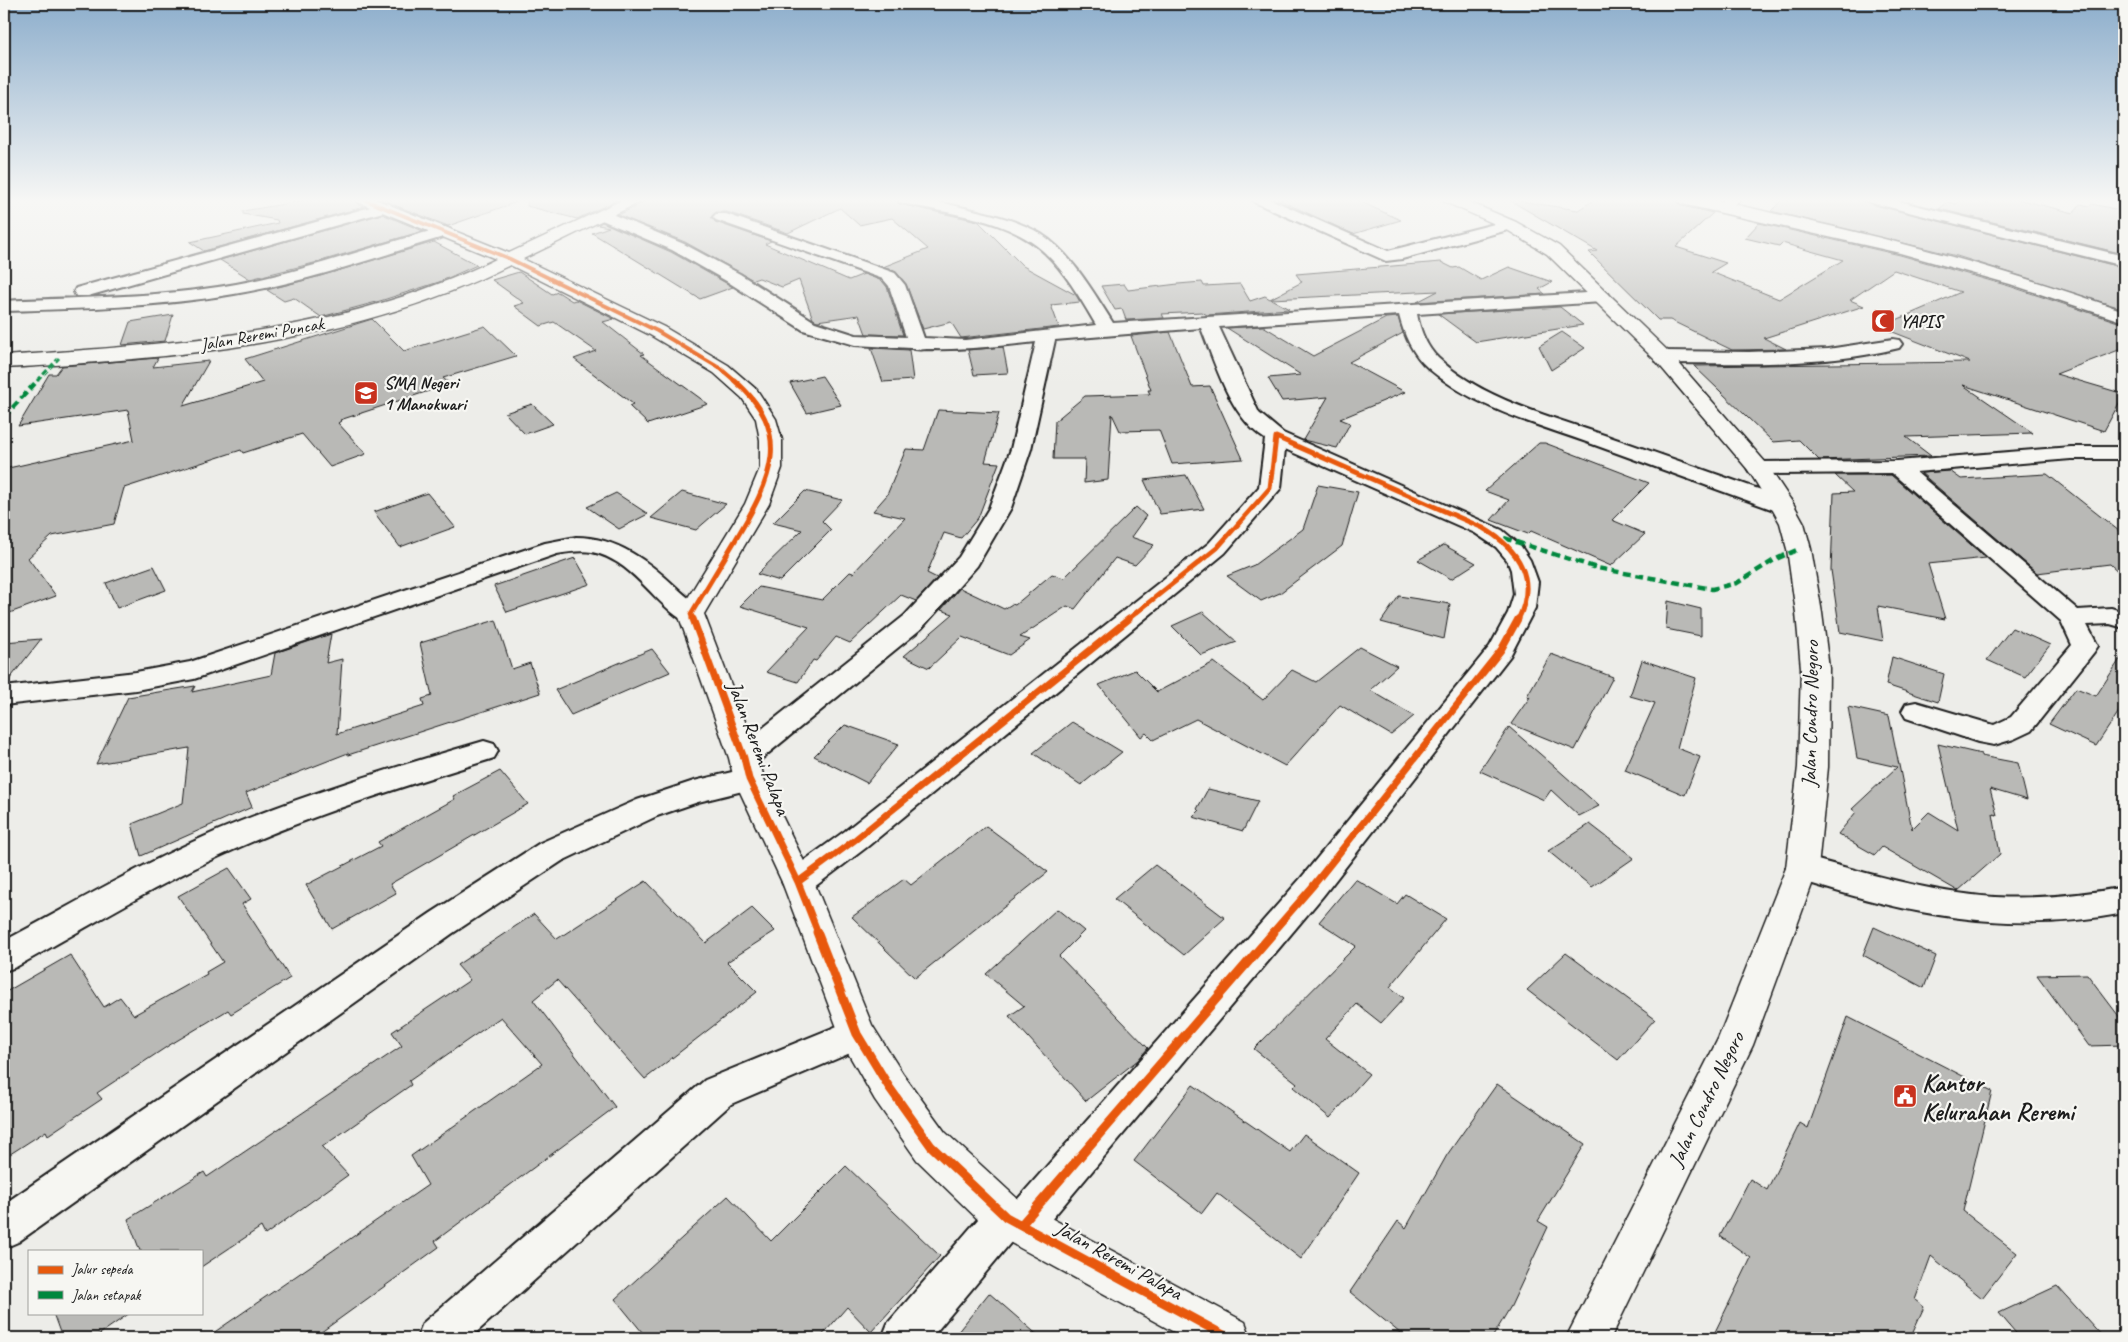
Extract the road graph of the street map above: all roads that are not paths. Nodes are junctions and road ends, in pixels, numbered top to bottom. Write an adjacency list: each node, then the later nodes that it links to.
1 (191, 262): 12 (street)
2 (341, 262): 12 (street)
3 (504, 262): 23 (main road, Jalan Reremi Puncak)
4 (515, 262): 29 (main road)
5 (705, 262): 21 (street)
6 (848, 262): 21 (street)
7 (1060, 262): 18 (street)
8 (1565, 262): 11 (main road, Jalan Condro Negoro)
9 (1951, 262): 16 (main road)
10 (1979, 262): 14 (main road)
11 (1602, 297): 15 (street); 22 (main road, Jalan Condro Negoro)
12 (41, 304): 13 (street)
13 (4, 306)
14 (2124, 309)
15 (1407, 310): 17 (street); 28 (street)
16 (2124, 317)
17 (1208, 322): 18 (street); 24 (street)
18 (1107, 329): 19 (street)
19 (1046, 338): 21 (street); 35 (street)
20 (1894, 344): 22 (street)
21 (918, 345)
22 (1663, 357): 27 (main road, Jalan Condro Negoro)
23 (4, 362)
24 (1276, 437): 37 (street); 41 (street)
25 (2124, 453): 26 (street)
26 (1897, 467): 27 (street); 30 (street)
27 (1758, 468): 28 (main road, Jalan Condro Negoro)
28 (1782, 505): 36 (main road, Jalan Condro Negoro)
29 (691, 614): 32 (street); 35 (main road, Jalan Reremi Palapa)
30 (2072, 618): 31 (street); 33 (street)
31 (2124, 620)
32 (4, 696)
33 (1916, 711)
34 (484, 751): 39 (street)
35 (747, 768): 37 (main road, Jalan Reremi Palapa); 42 (street)
36 (1802, 868): 38 (street); 46 (main road, Jalan Condro Negoro)
37 (798, 882): 40 (main road, Jalan Reremi Palapa)
38 (2124, 900)
39 (4, 957)
40 (856, 1034): 41 (main road, Jalan Reremi Palapa); 43 (street)
41 (1014, 1221): 44 (street); 45 (main road, Jalan Reremi Palapa)
42 (4, 1228)
43 (438, 1338)
44 (903, 1338)
45 (1229, 1338)
46 (1588, 1338)

